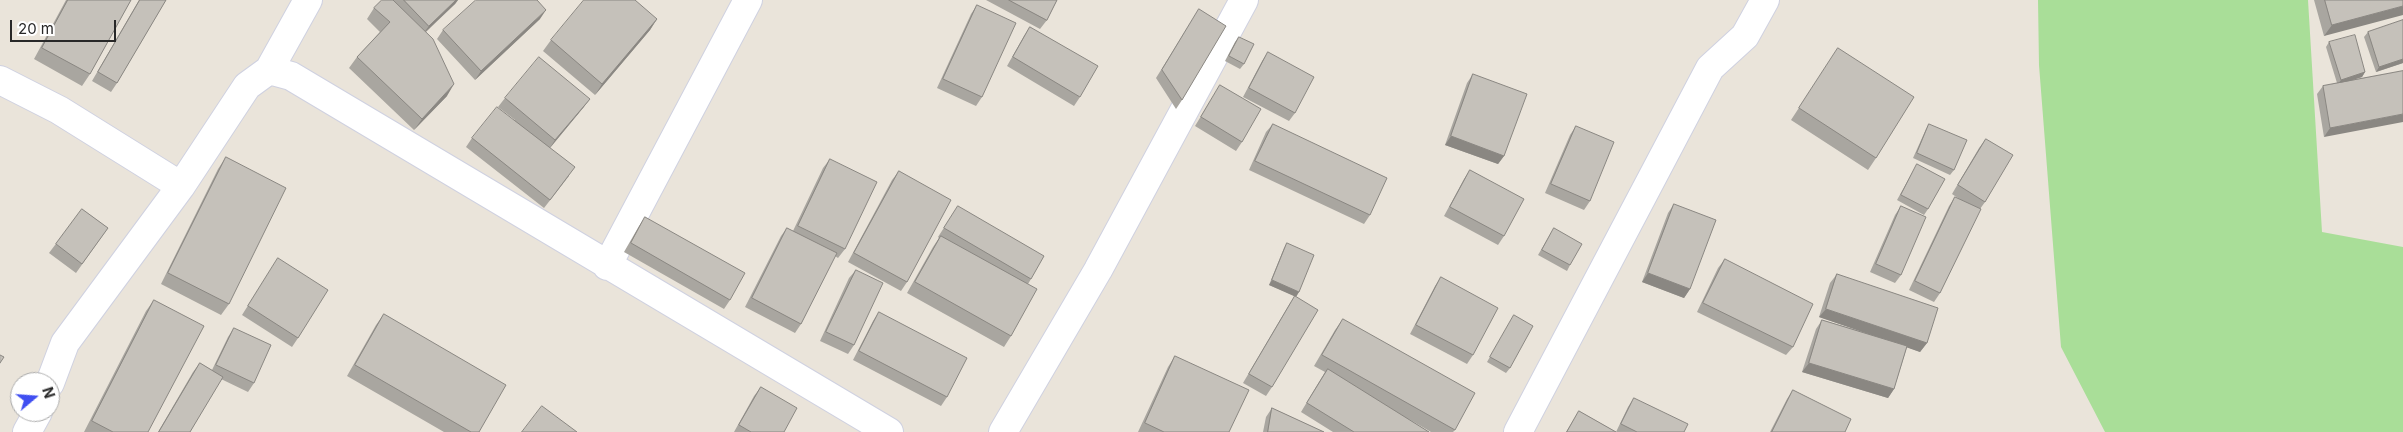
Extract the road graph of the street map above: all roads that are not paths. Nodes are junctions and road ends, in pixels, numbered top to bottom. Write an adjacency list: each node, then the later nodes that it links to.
1 (308, 0): 5 (street)
2 (748, 0): 8 (street)
3 (1244, 0): 11 (street)
4 (1765, 0): 12 (street)
5 (269, 70): 7 (street); 8 (street)
6 (0, 80): 7 (street)
7 (181, 186): 9 (street)
8 (607, 266): 10 (street)
9 (54, 372)
10 (889, 432)
11 (1003, 432)
12 (1518, 432)

